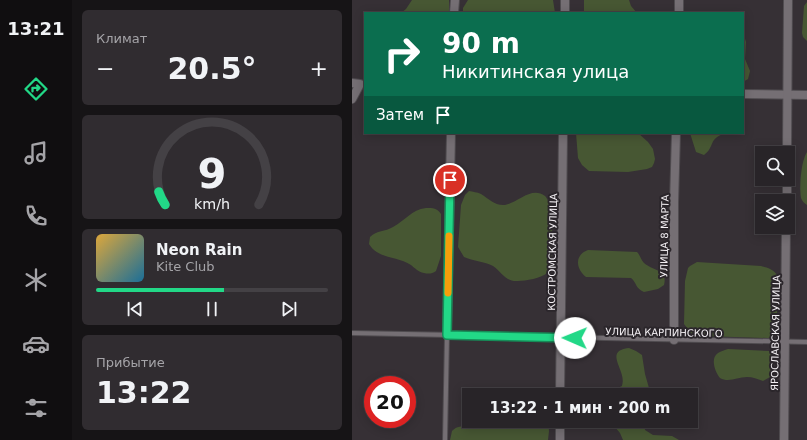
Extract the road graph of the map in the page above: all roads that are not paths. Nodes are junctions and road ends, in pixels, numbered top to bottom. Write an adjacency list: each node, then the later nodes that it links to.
1 (455, 0): 5 (street)
2 (565, 0): 6 (street)
3 (679, 0): 7 (street)
4 (788, 0): 10 (street)
5 (454, 12)
6 (565, 12)
7 (679, 12)
8 (359, 83): 12 (street)
9 (744, 94): 10 (street)
10 (788, 94): 11 (street); 16 (street)
11 (807, 95)
12 (352, 99)
13 (451, 134): 19 (street)
14 (564, 134): 20 (street, КОСТРОМСКАЯ УЛИЦА)
15 (676, 134): 21 (street, УЛИЦА 8 МАРТА)
16 (787, 146)
17 (786, 234): 22 (street, ЯРОСЛАВСКАЯ УЛИЦА)
18 (352, 333): 19 (lane, УЛИЦА КАРПИНСКОГО)
19 (447, 335): 20 (lane, УЛИЦА КАРПИНСКОГО); 26 (lane)
20 (561, 338): 21 (lane, УЛИЦА КАРПИНСКОГО); 24 (street, КОСТРОМСКАЯ УЛИЦА)
21 (674, 340): 22 (lane, УЛИЦА КАРПИНСКОГО)
22 (784, 342): 23 (lane, УЛИЦА КАРПИНСКОГО); 28 (street, ЯРОСЛАВСКАЯ УЛИЦА)
23 (807, 342)
24 (560, 388)
25 (560, 428): 27 (street)
26 (445, 440)
27 (560, 440)
28 (784, 440)

